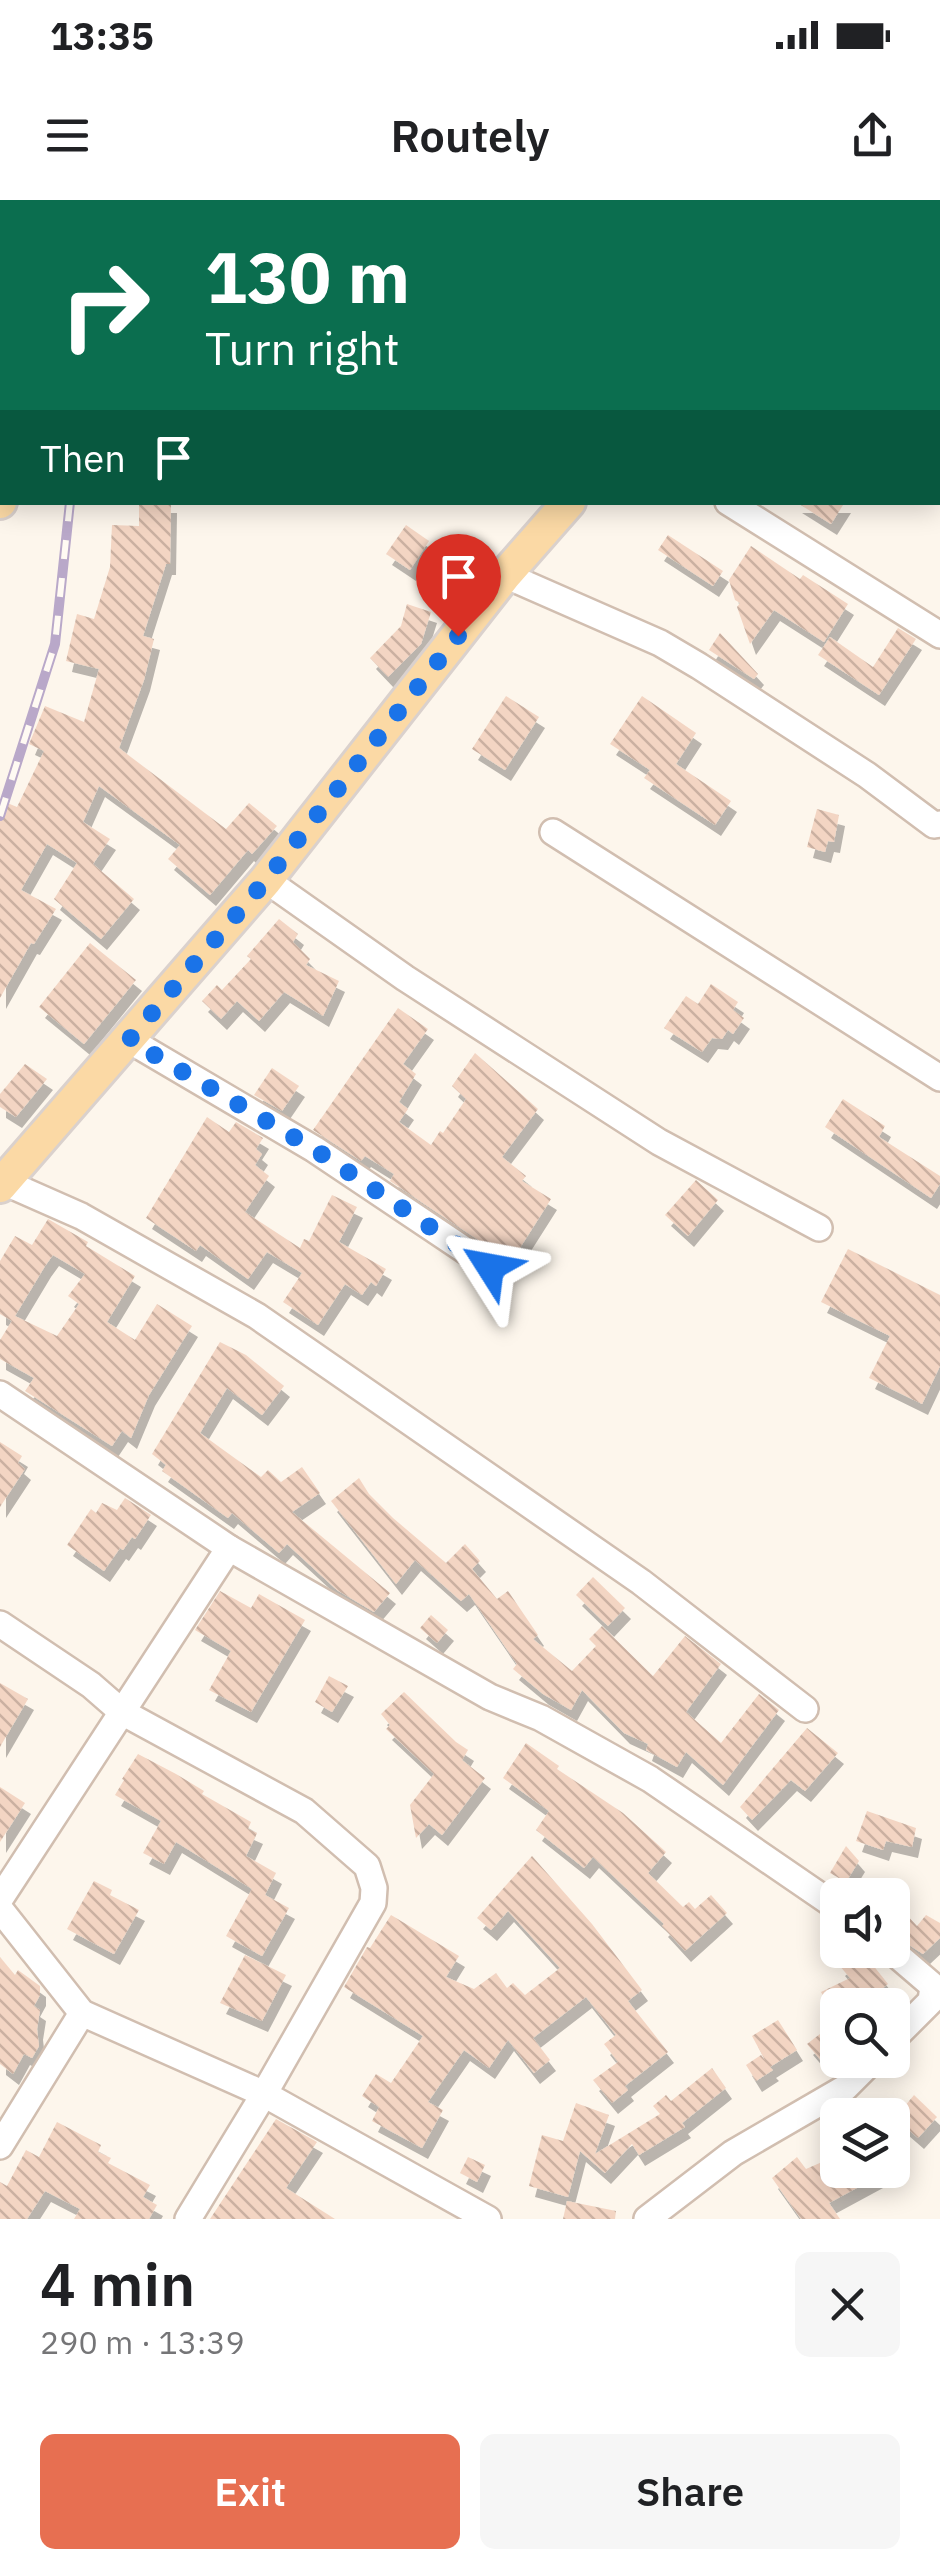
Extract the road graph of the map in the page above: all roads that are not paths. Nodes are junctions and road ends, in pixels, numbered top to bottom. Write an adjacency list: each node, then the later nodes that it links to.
1 (566, 505): 3 (main road)
2 (733, 505): 4 (street)
3 (506, 575): 5 (street); 7 (main road)
4 (940, 635)
5 (938, 827)
6 (552, 832): 9 (street)
7 (266, 880): 8 (main road); 11 (street)
8 (129, 1040): 10 (main road); 12 (street)
9 (940, 1078)
10 (2, 1184): 16 (street)
11 (819, 1228)
12 (490, 1267)
13 (0, 1394): 14 (street)
14 (229, 1548): 17 (street); 18 (street)
15 (0, 1624): 17 (street)
16 (805, 1709)
17 (122, 1712): 19 (street); 25 (street)
18 (820, 1896)
19 (0, 1900)
20 (0, 1909): 22 (street)
21 (910, 1966): 23 (street)
22 (82, 2013): 25 (street); 26 (street)
23 (910, 2022)
24 (855, 2078): 29 (street)
25 (264, 2094): 27 (street); 28 (street)
26 (0, 2146)
27 (478, 2216)
28 (188, 2219)
29 (647, 2219)

